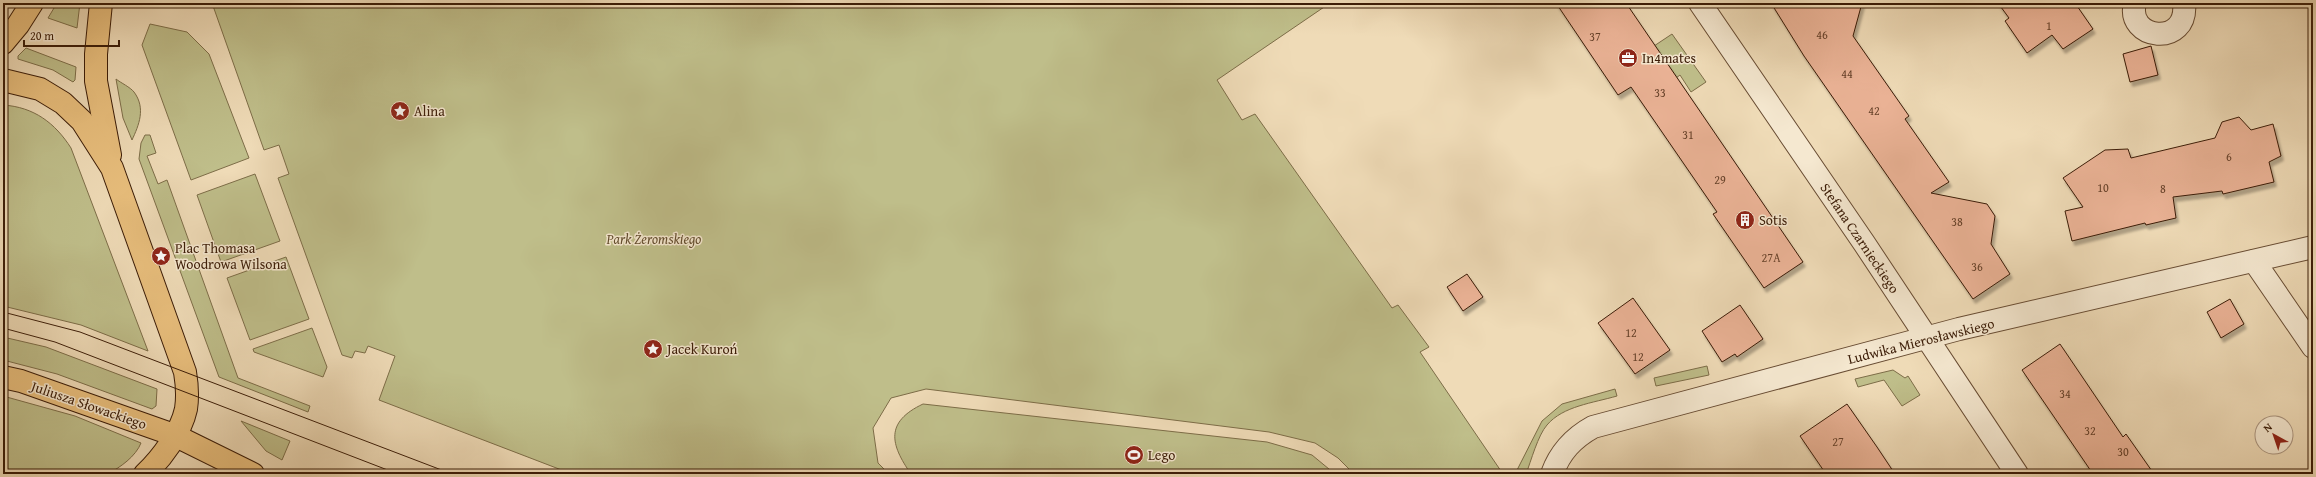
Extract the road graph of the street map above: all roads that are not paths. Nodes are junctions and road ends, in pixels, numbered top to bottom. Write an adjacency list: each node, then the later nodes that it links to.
1 (32, 3): 6 (main road)
2 (101, 3): 8 (main road)
3 (1700, 3): 11 (street, Stefana Czarnieckiego)
4 (2135, 3): 5 (street)
5 (2184, 3)
6 (3, 43)
7 (3, 80): 8 (main road)
8 (112, 168): 14 (main road)
9 (2313, 247): 10 (street, Ludwika Mierosławskiego)
10 (2254, 261): 11 (street, Ludwika Mierosławskiego); 12 (street)
11 (1927, 339): 17 (street, Ludwika Mierosławskiego); 18 (street, Stefana Czarnieckiego)
12 (2313, 347)
13 (3, 377): 14 (main road, Juliusza Słowackiego)
14 (174, 435): 15 (main road); 16 (main road, Juliusza Słowackiego)
15 (145, 474)
16 (253, 474)
17 (1552, 474)
18 (2017, 474)

